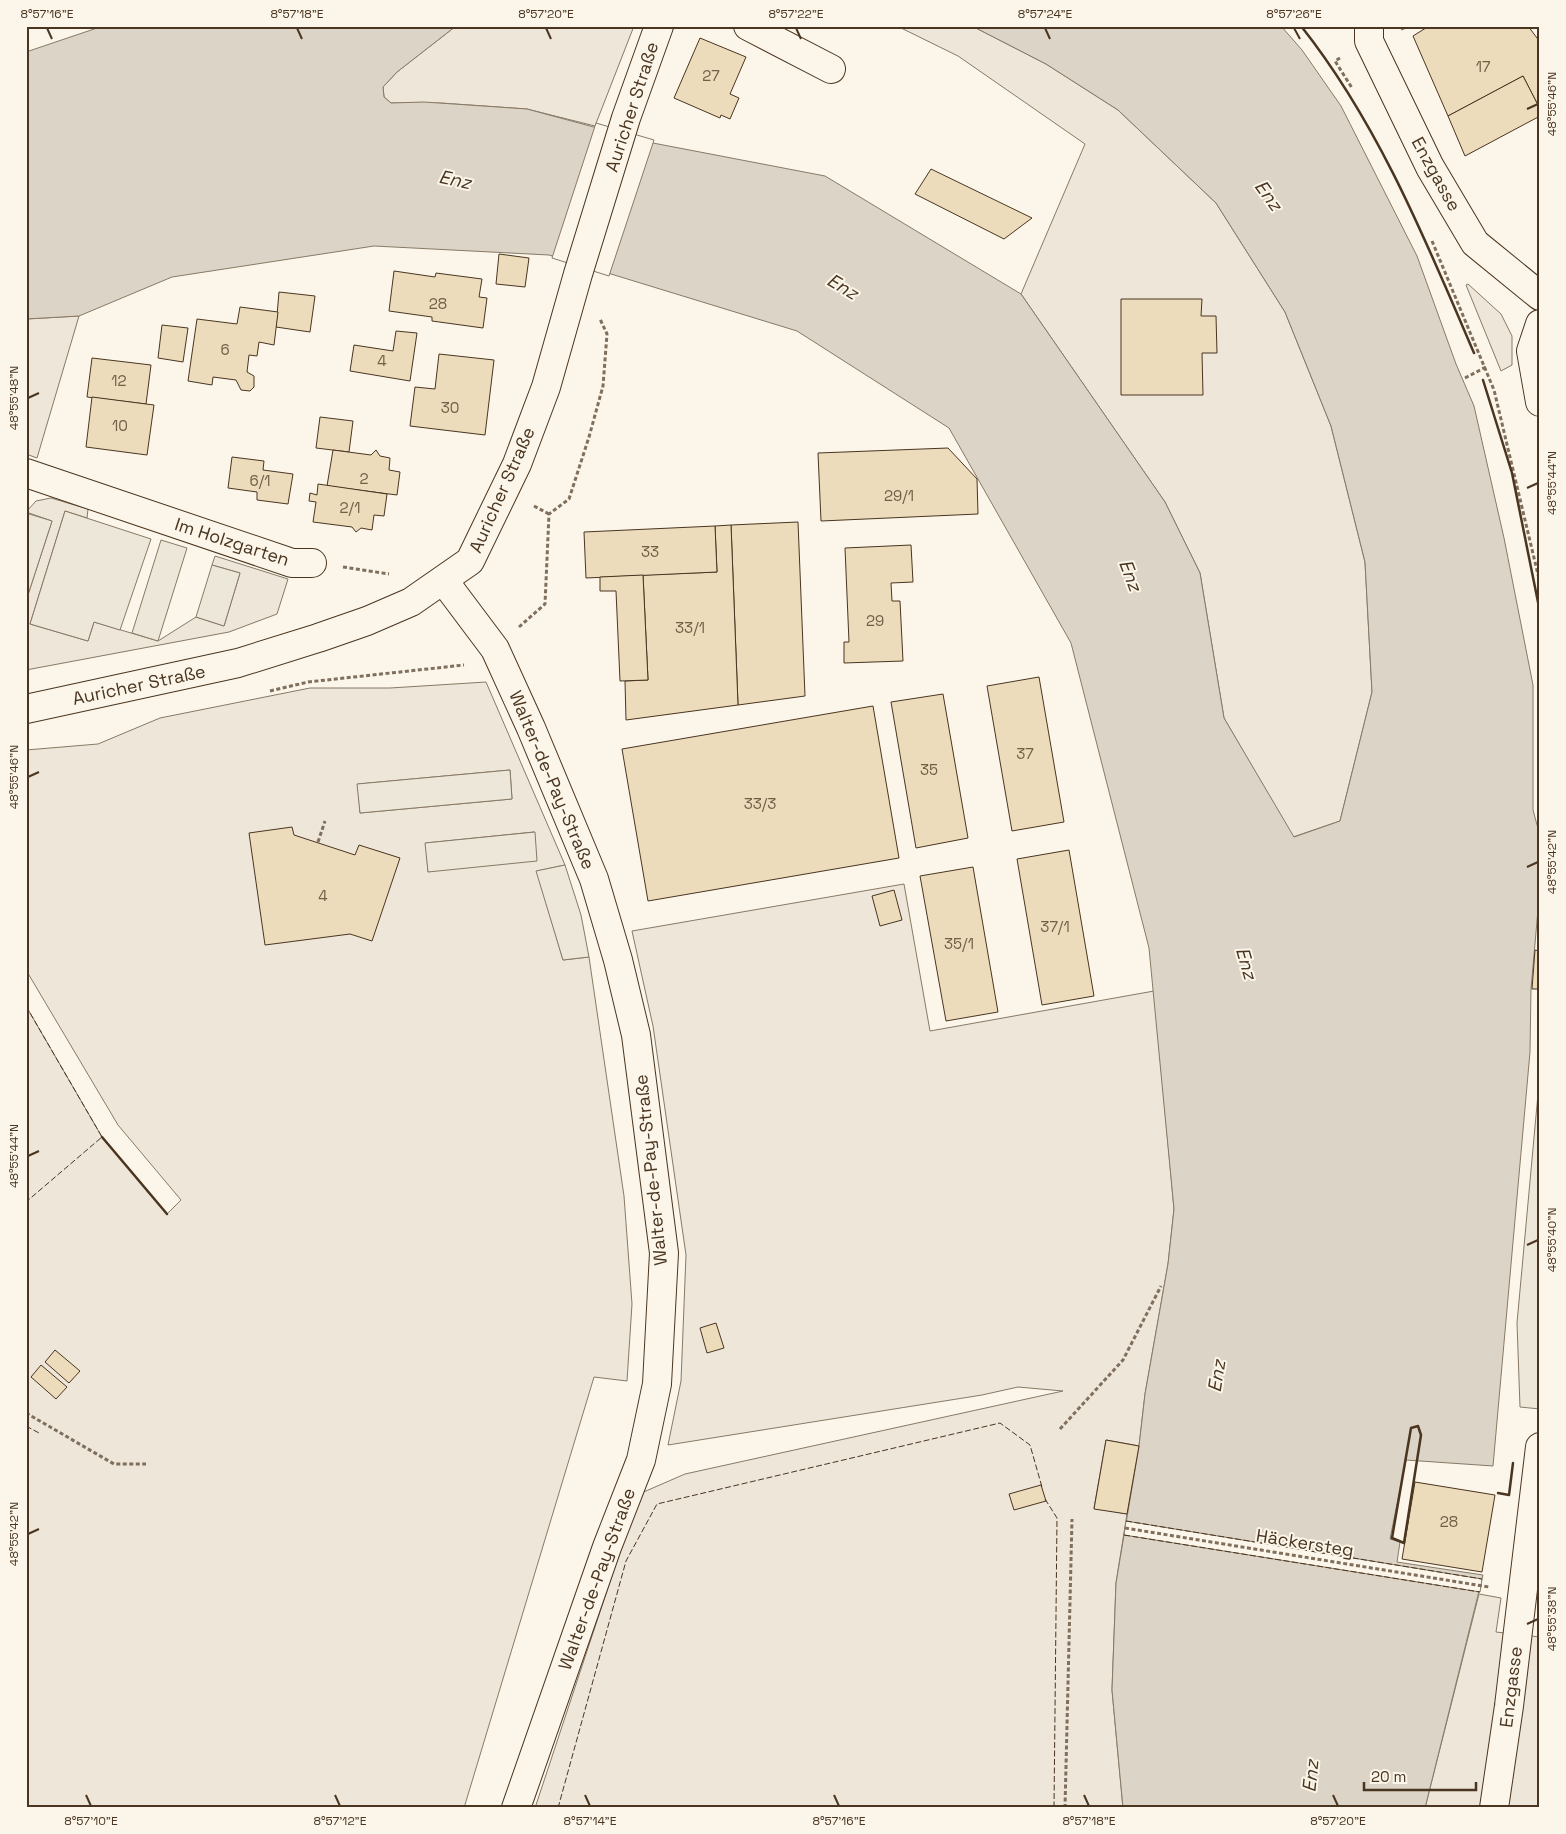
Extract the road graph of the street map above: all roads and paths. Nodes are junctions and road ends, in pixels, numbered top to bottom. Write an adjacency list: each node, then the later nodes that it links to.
1 (659, 26): 8 (street, Auricher Straße)
2 (748, 26): 5 (street)
3 (1369, 26): 9 (street, Enzgasse)
4 (1335, 61): 6 (path)
5 (831, 68)
6 (1354, 90)
7 (1431, 238): 11 (path)
8 (576, 280): 16 (street, Auricher Straße); 18 (path)
9 (1540, 296)
10 (1540, 324): 13 (street)
11 (1486, 367): 12 (path); 17 (path)
12 (1465, 378)
13 (1540, 402)
14 (26, 472): 15 (street, Im Holzgarten)
15 (312, 563): 16 (path, Im Holzgarten)
16 (444, 581): 19 (street, Walter-de-Pay-Straße); 21 (street, Auricher Straße)
17 (1540, 583)
18 (515, 630)
19 (494, 648): 20 (path); 32 (street, Walter-de-Pay-Straße)
20 (262, 692)
21 (26, 709)
22 (326, 820): 23 (path)
23 (318, 842)
24 (1161, 1286): 26 (path)
25 (26, 1413): 28 (path)
26 (1060, 1428)
27 (1540, 1447): 34 (street, Enzgasse)
28 (146, 1464)
29 (1072, 1519): 33 (path)
30 (1125, 1528): 31 (path, Häckersteg)
31 (1481, 1585)
32 (516, 1808)
33 (1065, 1808)
34 (1494, 1808)

